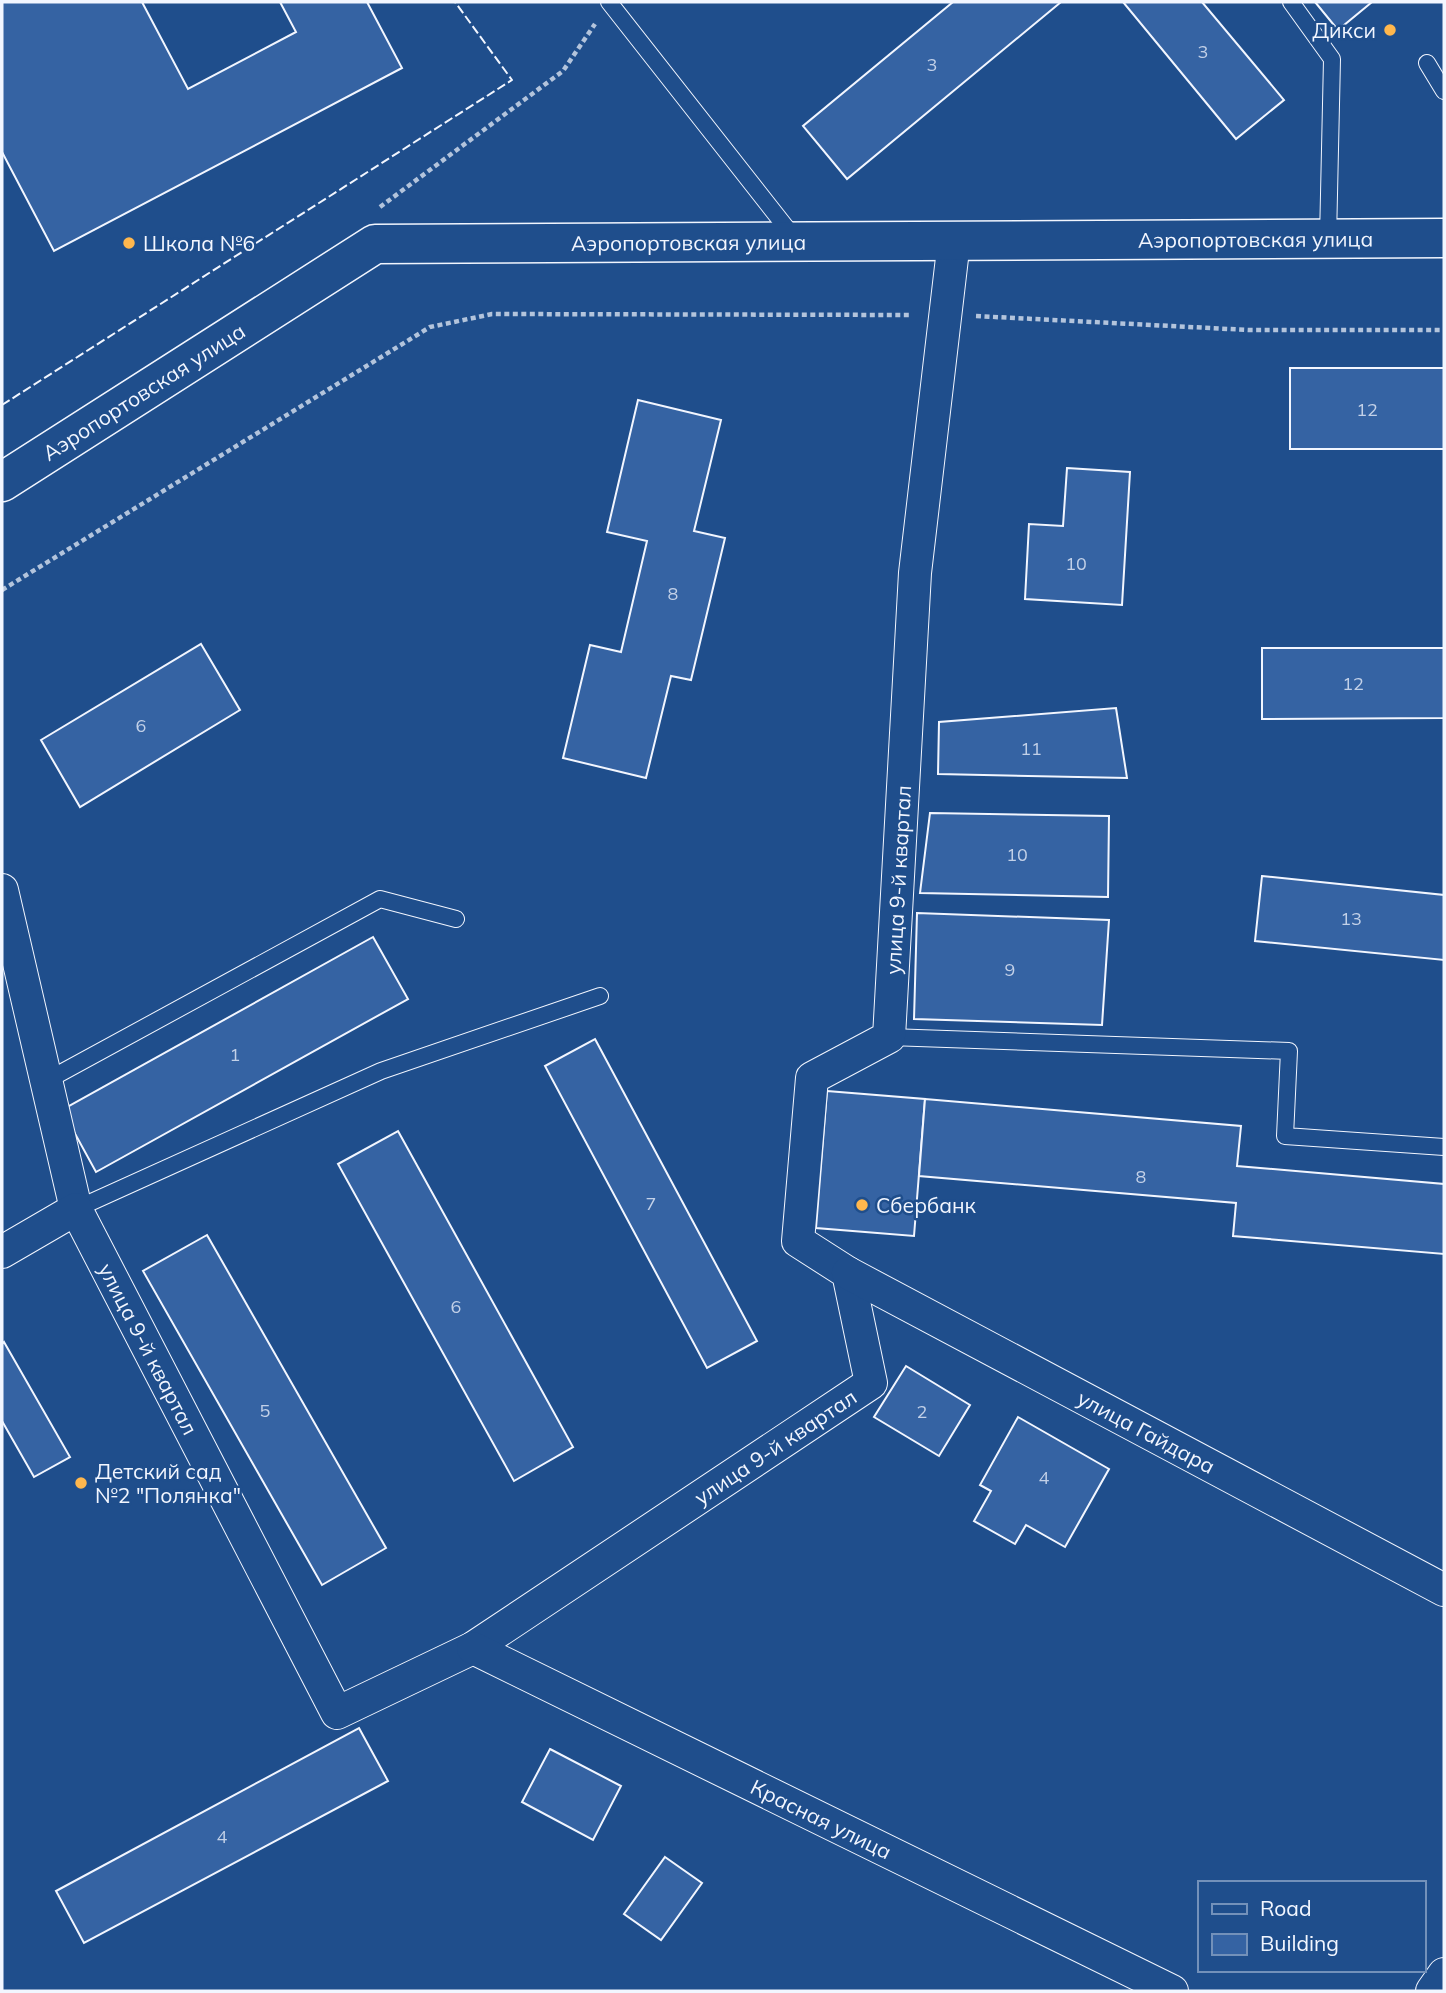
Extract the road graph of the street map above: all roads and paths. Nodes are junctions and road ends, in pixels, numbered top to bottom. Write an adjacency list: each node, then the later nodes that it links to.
1 (610, 2): 8 (lane)
2 (1291, 2): 6 (lane)
3 (1427, 63): 4 (lane)
4 (1444, 91)
5 (1444, 238): 6 (street, Аэропортовская улица)
6 (1328, 239): 7 (street, Аэропортовская улица)
7 (954, 241): 8 (street, Аэропортовская улица); 9 (street, улица 9-й квартал)
8 (798, 242): 11 (street, Аэропортовская улица)
9 (945, 315): 10 (path); 12 (path); 16 (street, улица 9-й квартал)
10 (1444, 330)
11 (2, 482)
12 (2, 590)
13 (2, 890): 17 (street)
14 (456, 919): 17 (lane)
15 (600, 996): 19 (lane)
16 (889, 1037): 18 (lane); 21 (street)
17 (46, 1081): 19 (street)
18 (1444, 1147)
19 (76, 1209): 20 (street); 23 (street, улица 9-й квартал)
20 (2, 1252)
21 (848, 1273): 22 (street, улица Гайдара); 23 (street, улица 9-й квартал)
22 (1444, 1590)
23 (473, 1648): 25 (street, Красная улица)
24 (1444, 1975): 26 (street)
25 (1172, 1991)
26 (1432, 1991)

